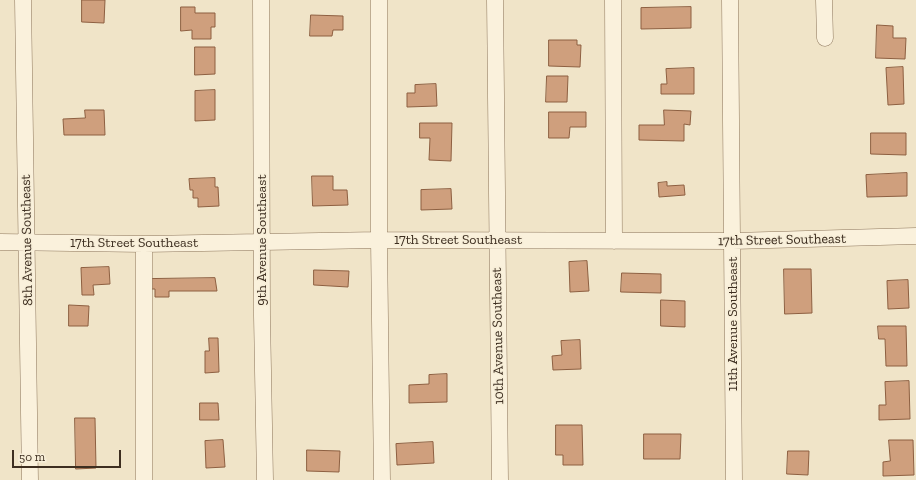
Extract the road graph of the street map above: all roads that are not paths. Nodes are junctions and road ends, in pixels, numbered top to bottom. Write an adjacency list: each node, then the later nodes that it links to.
1 (23, 0): 16 (street, 8th Avenue Southeast)
2 (261, 0): 12 (street, 9th Avenue Southeast)
3 (379, 0): 10 (street)
4 (495, 0): 11 (street, 10th Avenue Southeast)
5 (613, 0): 13 (street)
6 (730, 0): 14 (street, 11th Avenue Southeast)
7 (824, 0): 8 (street)
8 (825, 38)
9 (916, 236): 14 (street, 17th Street Southeast)
10 (379, 240): 11 (street, 17th Street Southeast); 12 (street, 17th Street Southeast); 21 (street)
11 (497, 240): 13 (street, 17th Street Southeast); 22 (street, 10th Avenue Southeast)
12 (263, 241): 17 (street, 17th Street Southeast); 20 (street, 9th Avenue Southeast)
13 (614, 241): 14 (street, 17th Street Southeast)
14 (733, 241): 23 (street, 11th Avenue Southeast)
15 (0, 242): 16 (street, 17th Street Southeast)
16 (27, 242): 17 (street, 17th Street Southeast); 18 (street, 8th Avenue Southeast)
17 (144, 244): 19 (street)
18 (30, 480)
19 (144, 480)
20 (265, 480)
21 (382, 480)
22 (500, 480)
23 (734, 480)

